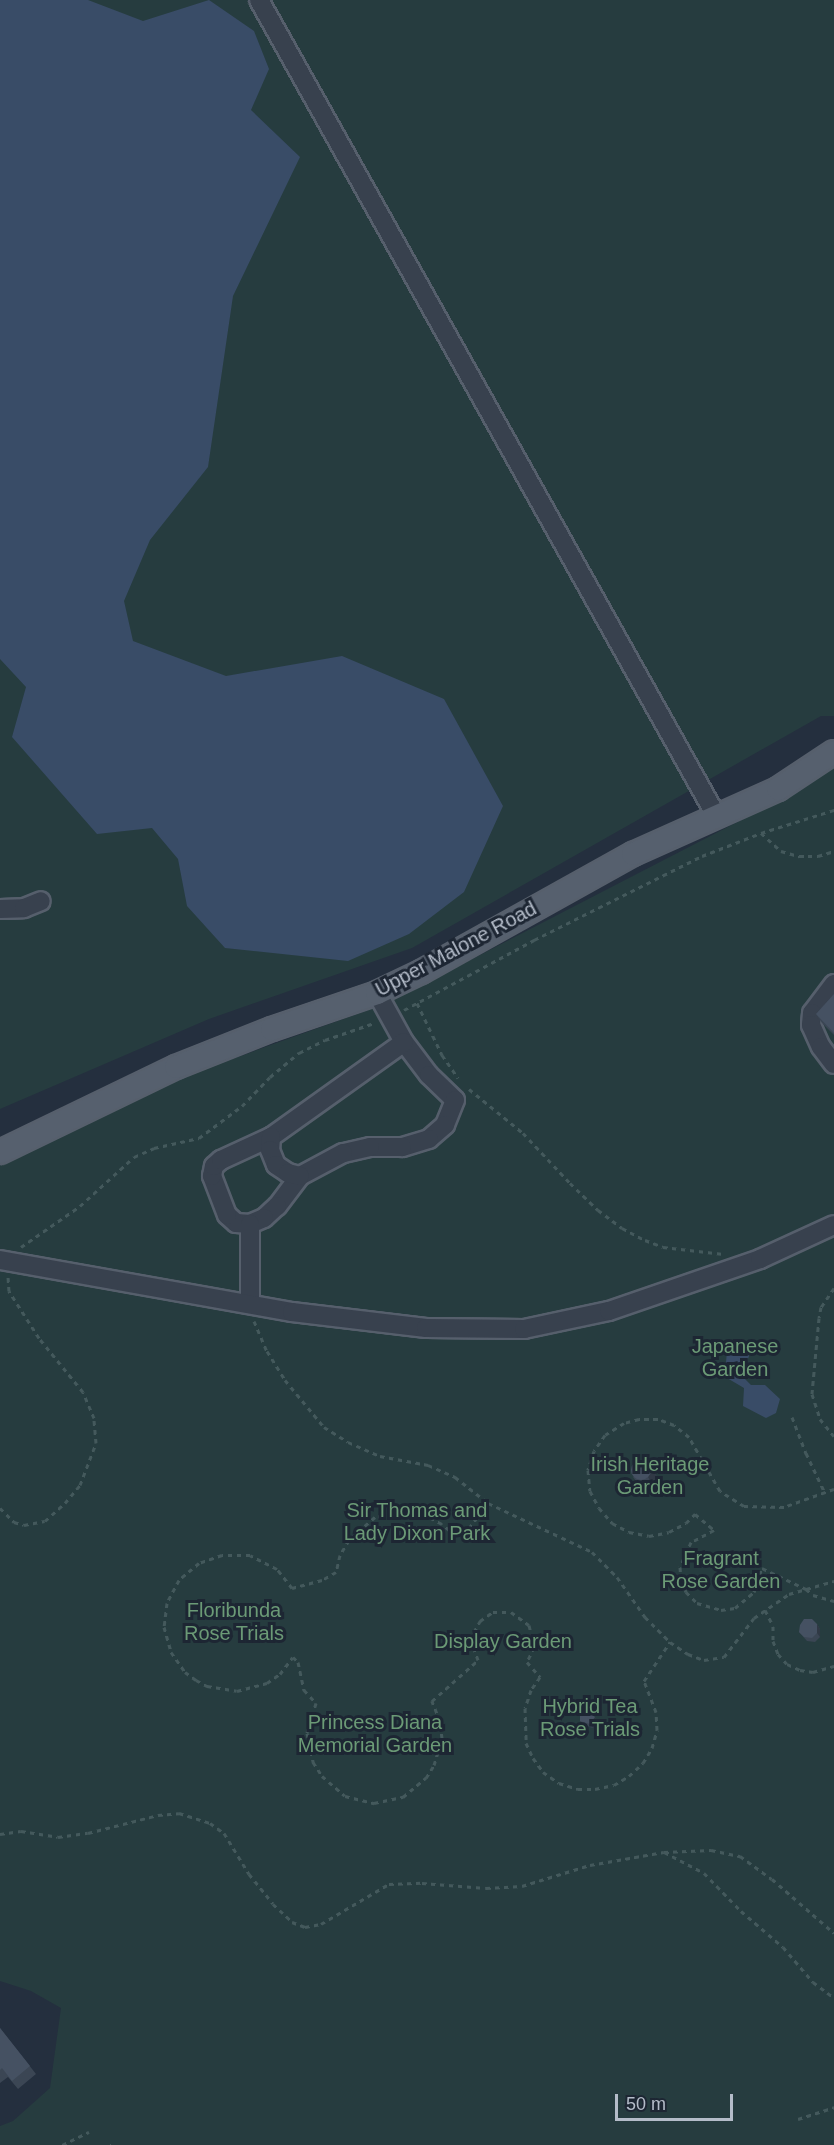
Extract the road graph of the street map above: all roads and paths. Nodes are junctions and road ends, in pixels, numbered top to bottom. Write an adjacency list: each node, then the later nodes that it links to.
1 (260, 0): 4 (lane)
2 (834, 752): 4 (main road, Upper Malone Road)
3 (834, 810): 5 (path)
4 (717, 817): 10 (main road, Upper Malone Road)
5 (761, 832): 6 (path); 11 (path)
6 (834, 850)
7 (41, 902): 8 (lane)
8 (0, 909)
9 (834, 984): 14 (lane)
10 (377, 993): 12 (lane); 18 (main road, Upper Malone Road)
11 (417, 1003): 12 (path); 15 (path)
12 (390, 1018): 13 (lane); 22 (path)
13 (404, 1042): 17 (lane); 19 (lane)
14 (834, 1064)
15 (460, 1080)
16 (467, 1087): 23 (path)
17 (271, 1137): 19 (lane); 20 (lane)
18 (0, 1152)
19 (300, 1176): 20 (lane)
20 (250, 1224): 25 (lane)
21 (834, 1225): 23 (lane)
22 (5, 1262): 25 (lane); 31 (path)
23 (744, 1264): 25 (lane)
24 (834, 1288): 27 (path)
25 (250, 1304): 30 (path)
26 (792, 1417): 29 (path)
27 (834, 1436)
28 (834, 1489): 29 (path)
29 (825, 1492): 33 (path)
30 (488, 1503): 36 (path); 36 (path)
31 (0, 1509)
32 (834, 1581): 33 (path)
33 (806, 1589): 34 (path); 35 (path)
34 (834, 1601)
35 (765, 1610): 36 (path); 37 (path)
36 (670, 1642)
37 (834, 1666)
38 (0, 1834): 39 (path)
39 (664, 1852): 40 (path); 41 (path)
40 (834, 1933)
41 (834, 1998)
42 (834, 2108): 43 (path)
43 (798, 2119)
44 (89, 2132): 45 (path)
45 (62, 2145)

